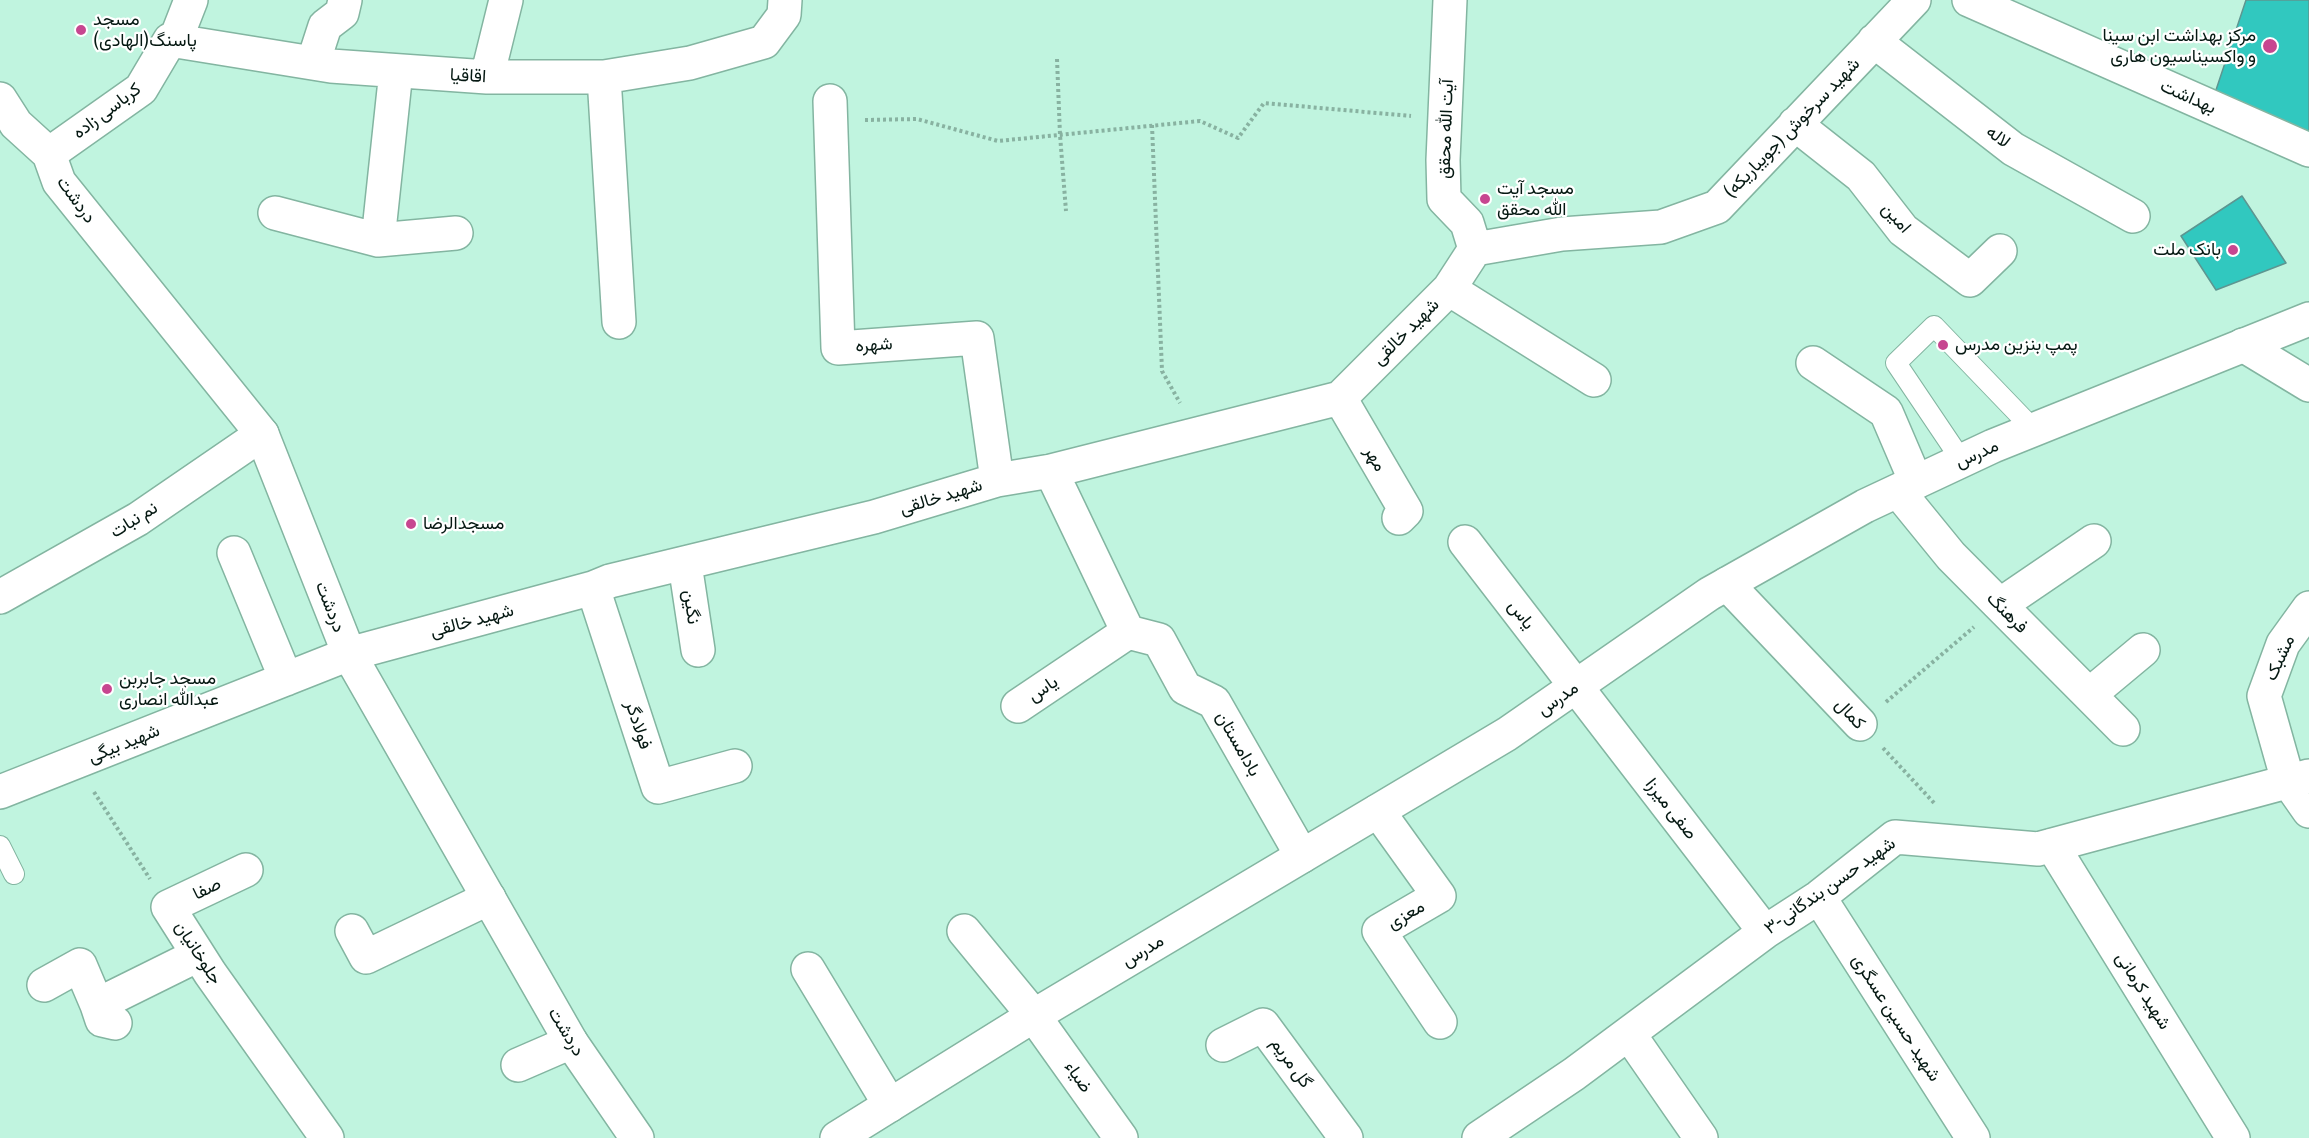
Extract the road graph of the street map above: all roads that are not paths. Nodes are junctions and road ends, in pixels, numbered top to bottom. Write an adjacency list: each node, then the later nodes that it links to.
1 (191, 0): 8 (street, کرباسی زاده)
2 (345, 0): 10 (street)
3 (506, 0): 12 (street)
4 (785, 0): 13 (street, اقاقیا)
5 (1450, 0): 23 (street, آیت الله محقق)
6 (1914, 0): 9 (street, شهید سرخوش (جویباریکه))
7 (1969, 0): 17 (street, بهداشت)
8 (170, 40): 10 (street, اقاقیا); 18 (street, کرباسی زاده)
9 (1874, 41): 16 (street, شهید سرخوش (جویباریکه)); 20 (street, لاله)
10 (313, 63): 11 (street, اقاقیا)
11 (396, 71): 12 (street, اقاقیا); 22 (street)
12 (487, 77): 13 (street, اقاقیا)
13 (604, 77): 27 (street)
14 (831, 111): 37 (street, شهره)
15 (5, 120): 18 (street, دردشت)
16 (1795, 124): 23 (street, شهید سرخوش (جویباریکه)); 24 (street, امین)
17 (2309, 150)
18 (49, 154): 34 (street, دردشت)
19 (275, 213): 22 (street)
20 (2133, 216)
21 (456, 233): 22 (street)
22 (378, 240)
23 (1475, 249): 25 (street, شهید خالقی)
24 (2000, 251)
25 (1449, 289): 30 (street); 32 (street, شهید خالقی)
26 (2309, 319): 28 (street, مدرس)
27 (619, 322)
28 (2243, 345): 31 (street); 33 (street, مدرس)
29 (1813, 363): 38 (street, فرهنگ)
30 (1594, 380)
31 (2309, 385)
32 (1340, 398): 36 (street, شهید خالقی); 39 (street, مهر)
33 (2034, 430): 35 (street, مدرس); 35 (lane)
34 (262, 434): 46 (street, نم نبات); 52 (street, دردشت)
35 (1962, 461): 38 (street, مدرس)
36 (1051, 471): 37 (street, شهید خالقی); 49 (street)
37 (998, 480): 43 (street, شهید خالقی)
38 (1907, 486): 44 (street, مدرس); 47 (street, فرهنگ)
39 (1399, 518)
40 (2093, 540): 47 (street)
41 (1465, 542): 54 (street, یاس)
42 (234, 553): 53 (street)
43 (685, 564): 45 (street, شهید خالقی); 50 (street, نگین)
44 (1727, 584): 54 (street, مدرس); 57 (street, کمال)
45 (593, 588): 52 (street, شهید خالقی); 59 (street, فولادگر)
46 (0, 597)
47 (2000, 605): 55 (street, فرهنگ)
48 (2309, 608): 60 (street, مشبک)
49 (1128, 632): 56 (street, یاس); 66 (street, بادامستان)
50 (698, 650)
51 (2143, 650): 55 (street)
52 (349, 654): 53 (street, شهید بیگی); 69 (street, دردشت)
53 (286, 679): 61 (street, شهید بیگی)
54 (1576, 687): 62 (street, مدرس); 74 (street, صفی میرزا)
55 (2089, 695): 58 (street, فرهنگ)
56 (1018, 706)
57 (1860, 724)
58 (2123, 729)
59 (735, 766)
60 (2298, 778): 63 (street, مشبک); 64 (street, ۳-شهید حسن بندگانی)
61 (0, 792)
62 (1378, 811): 66 (street, مدرس); 79 (street, معزی)
63 (2309, 812)
64 (2052, 845): 70 (street, ۳-شهید حسن بندگانی); 93 (street, شهید کرمانی)
65 (0, 846): 68 (lane)
66 (1302, 856): 78 (street, مدرس)
67 (246, 870): 71 (street, صفا)
68 (14, 874)
69 (489, 897): 72 (street); 81 (street, دردشت)
70 (1819, 897): 74 (street, ۳-شهید حسن بندگانی); 92 (street, شهید حسین عسگری)
71 (168, 907): 75 (street, جلوخانیان)
72 (352, 931)
73 (964, 931): 78 (street, ضیاء)
74 (1766, 932): 80 (street, ۳-شهید حسن بندگانی)
75 (198, 955): 77 (street); 85 (street, جلوخانیان)
76 (808, 969): 84 (street)
77 (44, 985)
78 (1034, 1016): 84 (street, مدرس); 88 (street, ضیاء)
79 (1440, 1022)
80 (1629, 1034): 90 (street, ۳-شهید حسن بندگانی); 91 (street)
81 (571, 1042): 83 (street); 86 (street, دردشت)
82 (1224, 1045): 89 (street, گل مریم)
83 (518, 1065)
84 (890, 1105): 87 (street, مدرس)
85 (327, 1138)
86 (637, 1138)
87 (837, 1138)
88 (1121, 1138)
89 (1346, 1138)
90 (1479, 1138)
91 (1701, 1138)
92 (1972, 1138)
93 (2233, 1138)

